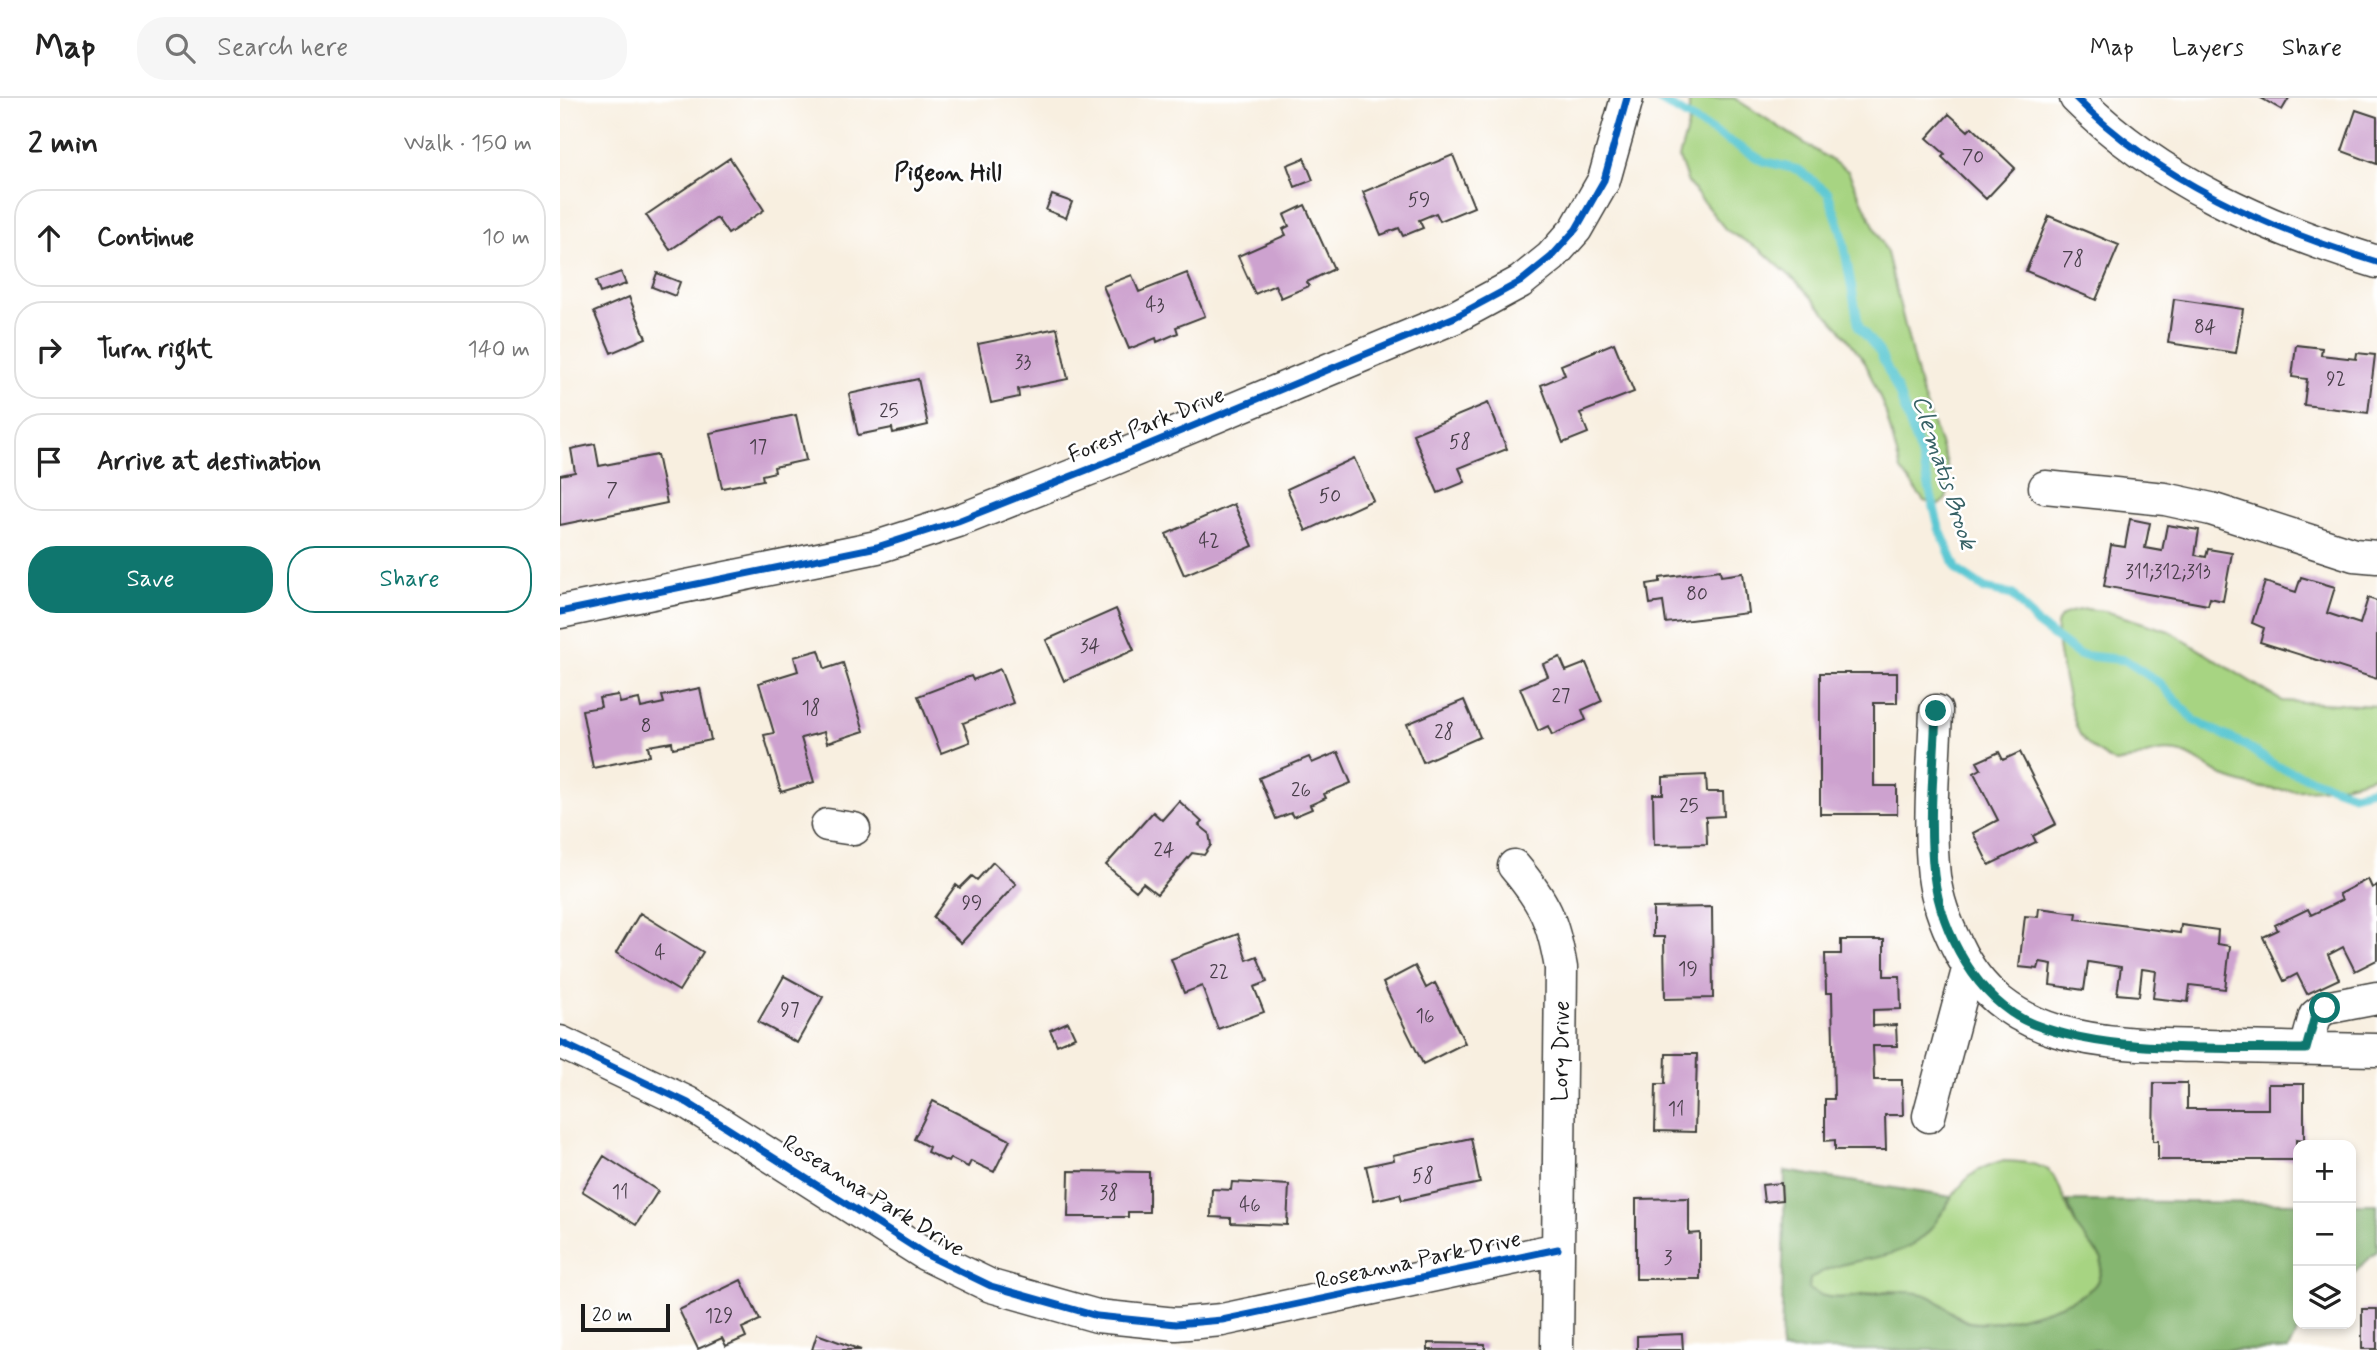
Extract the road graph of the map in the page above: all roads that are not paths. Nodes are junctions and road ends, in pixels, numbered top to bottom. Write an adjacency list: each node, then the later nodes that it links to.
1 (1627, 98): 6 (street, Forest Park Drive)
2 (2097, 105): 3 (street)
3 (2377, 262)
4 (2045, 487): 5 (street)
5 (2377, 557)
6 (560, 612)
7 (1936, 711): 9 (street)
8 (1514, 866): 15 (street, Lory Drive)
9 (1968, 970): 12 (street); 14 (street)
10 (2377, 998): 12 (street)
11 (560, 1042): 15 (street, Roseanna Park Drive)
12 (2306, 1049): 13 (street)
13 (2377, 1050)
14 (1929, 1116)
15 (1558, 1249): 16 (street, Lory Drive)
16 (1558, 1350)

